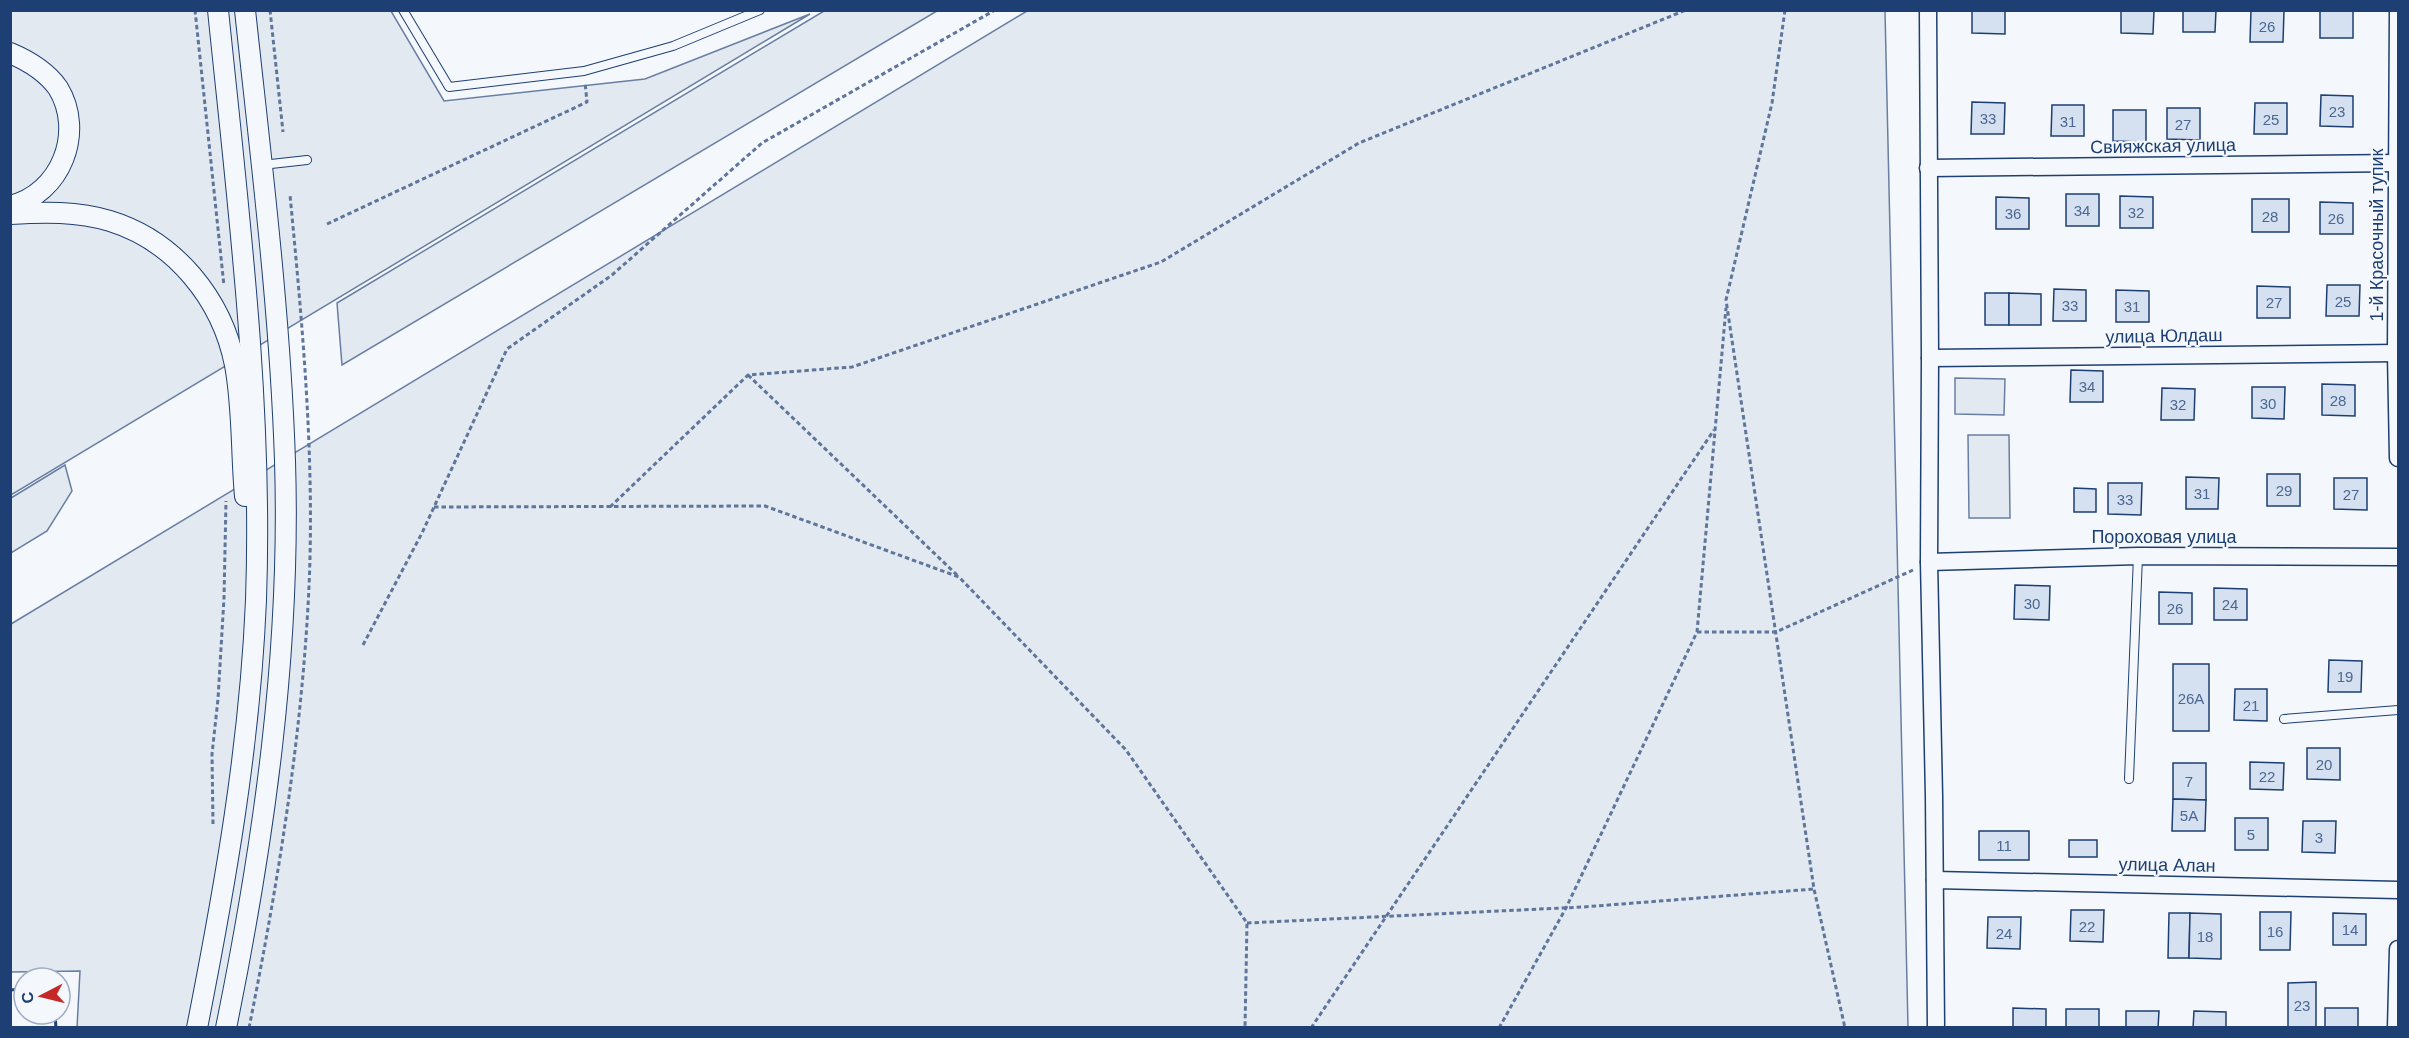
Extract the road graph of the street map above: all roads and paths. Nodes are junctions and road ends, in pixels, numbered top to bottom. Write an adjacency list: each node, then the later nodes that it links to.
1 (195, 10): 22 (path)
2 (218, 10): 36 (street)
3 (245, 10): 17 (street)
4 (270, 10): 14 (path)
5 (403, 10): 13 (lane)
6 (760, 10): 13 (lane)
7 (995, 10): 30 (path)
8 (1686, 10): 26 (path)
9 (1785, 10): 23 (path)
10 (1928, 10): 18 (street)
11 (2398, 12): 16 (street, 1-й Красочный тупик)
12 (10, 53): 19 (street)
13 (584, 71): 21 (path)
14 (283, 132)
15 (307, 160): 17 (lane)
16 (2398, 163): 18 (street, Свияжская улица); 24 (street, 1-й Красочный тупик)
17 (261, 165): 52 (street)
18 (1928, 168): 25 (street)
19 (10, 206)
20 (10, 214): 36 (street)
21 (327, 224)
22 (224, 291)
23 (1726, 300): 27 (path); 38 (path)
24 (2397, 354): 25 (street, улица Юлдаш); 28 (street, 1-й Красочный тупик)
25 (1930, 358): 34 (street)
26 (748, 375): 31 (path); 35 (path)
27 (1715, 429): 37 (path); 48 (path)
28 (2398, 458)
29 (226, 492): 43 (path)
30 (434, 507): 31 (path); 39 (path)
31 (610, 507): 35 (path)
32 (2138, 556): 33 (street, Пороховая улица); 34 (street, Пороховая улица); 42 (lane)
33 (2398, 557)
34 (1929, 562): 38 (path); 44 (street)
35 (959, 577): 49 (path)
36 (256, 601): 51 (street)
37 (1697, 632): 38 (path); 47 (path)
38 (1776, 632): 45 (path)
39 (363, 645)
40 (2398, 710): 41 (lane)
41 (2284, 719)
42 (2129, 779)
43 (213, 826)
44 (1935, 880): 46 (street, улица Алан); 57 (street)
45 (1814, 889): 47 (path); 56 (path)
46 (2398, 890)
47 (1566, 908): 48 (path); 55 (path)
48 (1386, 916): 49 (path); 54 (path)
49 (1247, 923): 53 (path)
50 (2398, 949): 58 (street)
51 (197, 1028)
52 (226, 1028)
53 (1245, 1028)
54 (1311, 1028)
55 (1499, 1028)
56 (1845, 1028)
57 (1936, 1028)
58 (2396, 1028)

